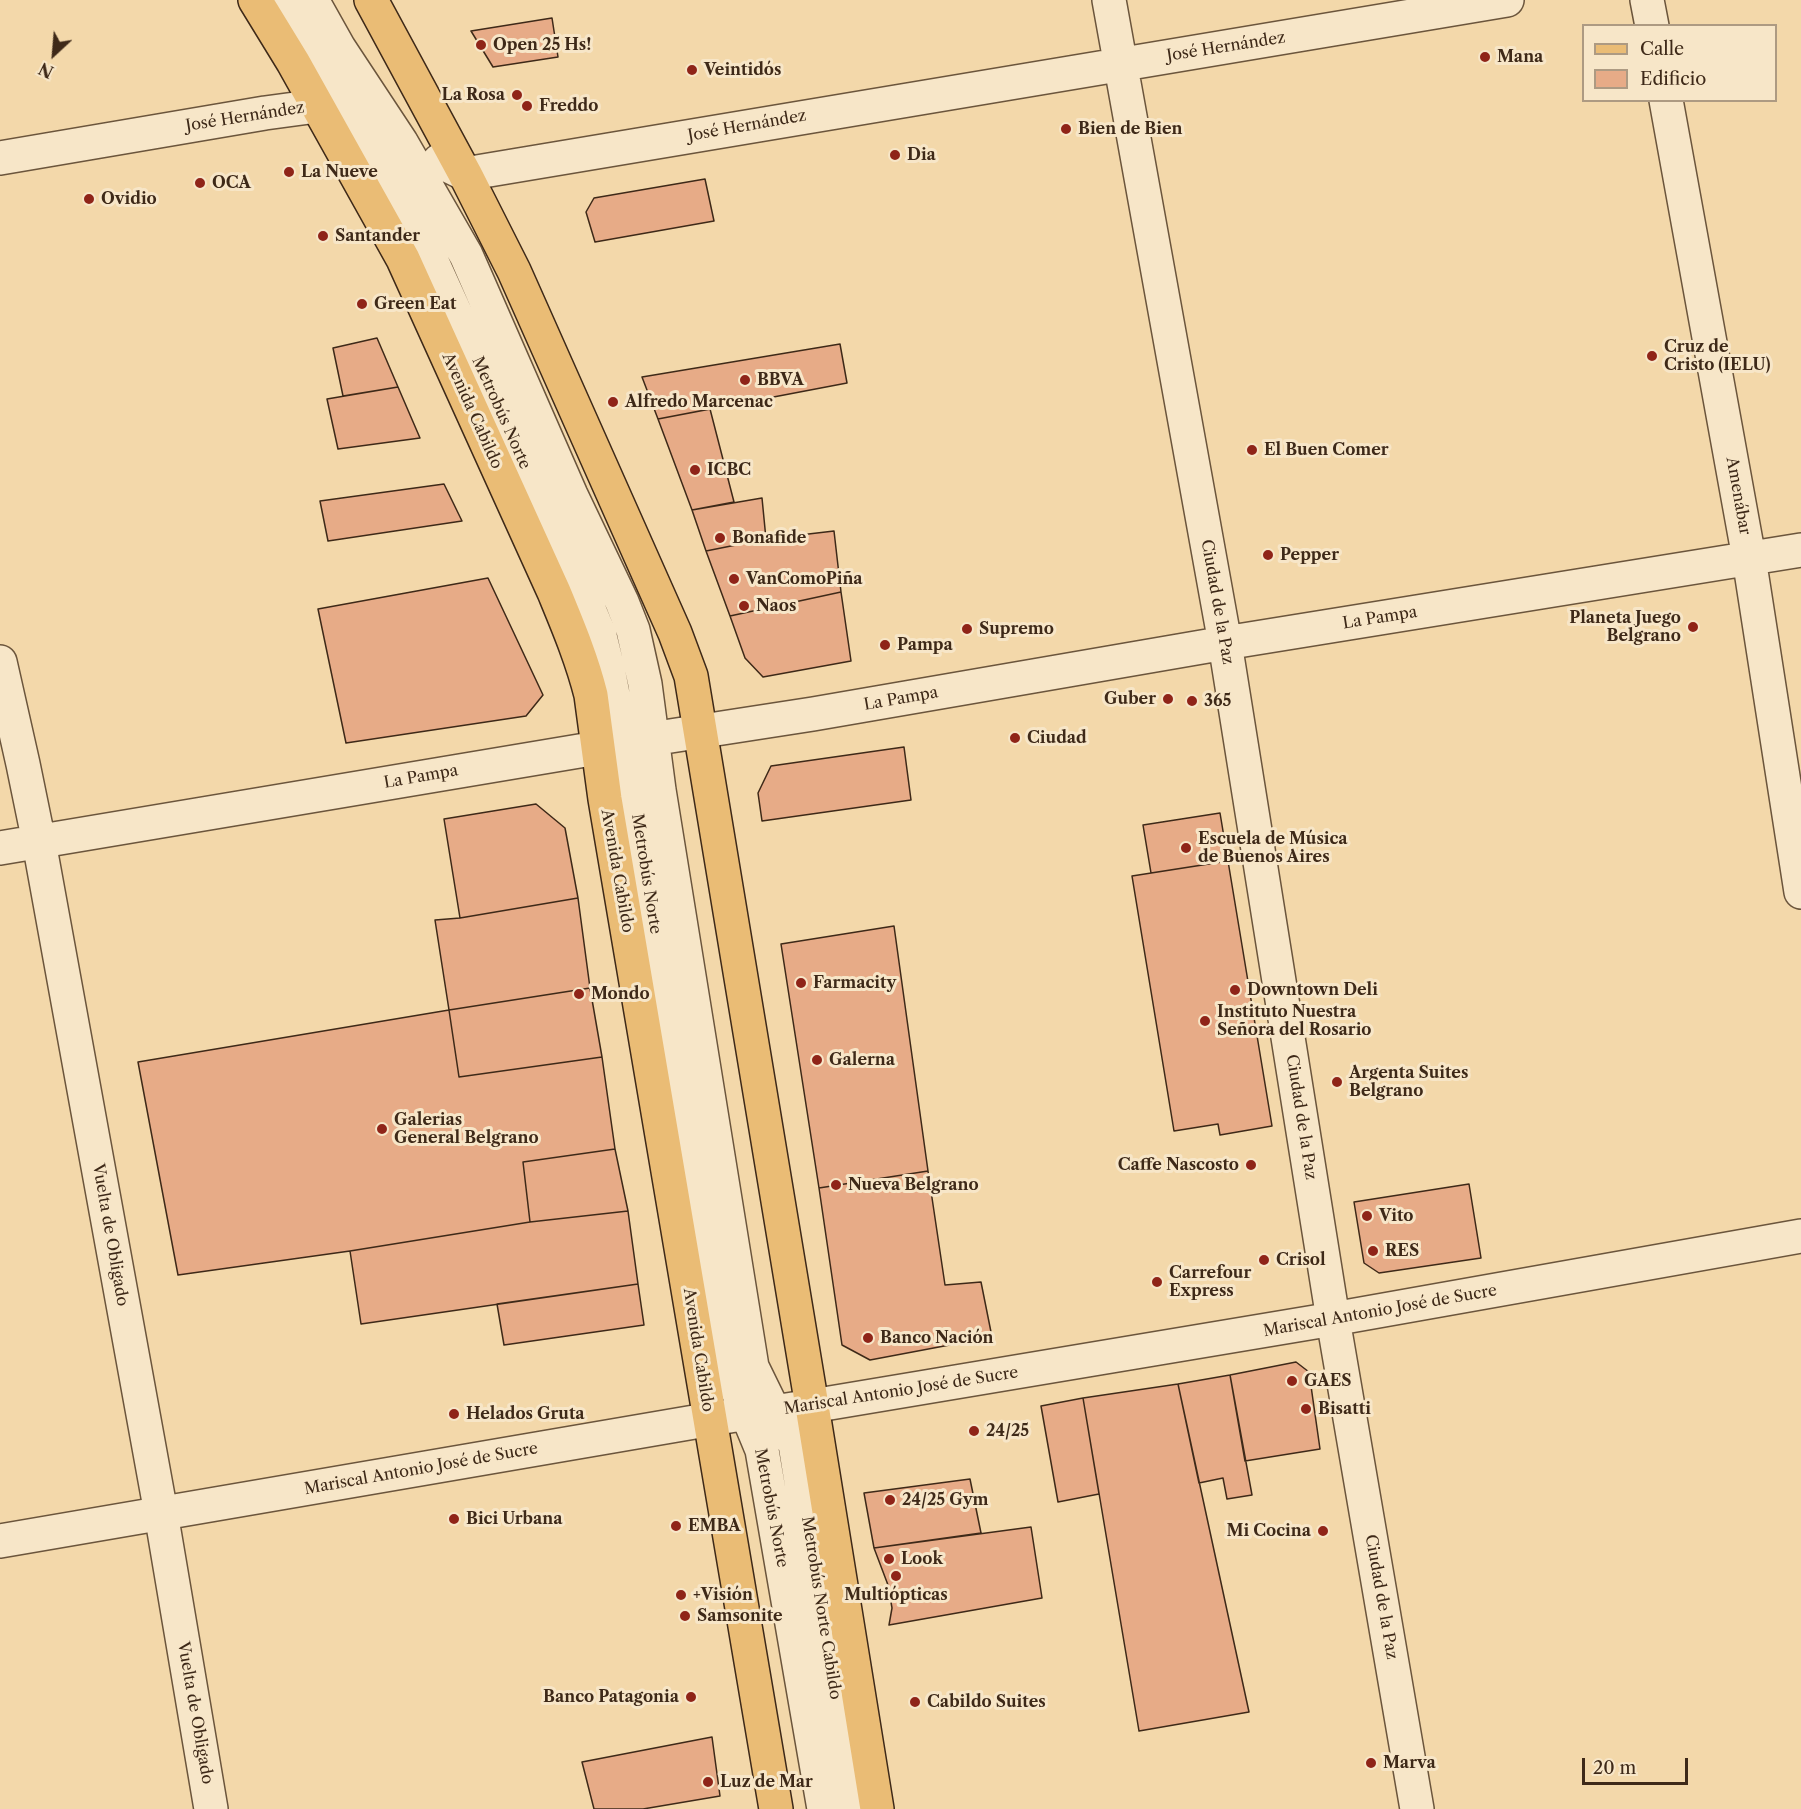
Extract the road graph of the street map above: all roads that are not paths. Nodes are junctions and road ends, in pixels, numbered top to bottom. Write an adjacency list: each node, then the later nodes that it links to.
1 (255, 0): 11 (main road, Avenida Cabildo)
2 (283, 0): 12 (street, Metrobús Norte)
3 (312, 0): 13 (street, Metrobús Norte)
4 (371, 0): 15 (main road)
5 (1110, 0): 9 (street, Ciudad de la Paz)
6 (1506, 0): 9 (street, José Hernández)
7 (1647, 0): 8 (street)
8 (1652, 24)
9 (1120, 64): 15 (street, José Hernández); 18 (street, Ciudad de la Paz)
10 (1666, 102): 17 (street, Amenábar)
11 (317, 106): 12 (street, José Hernández); 14 (street, José Hernández); 21 (main road, Avenida Cabildo)
12 (360, 125): 13 (street, José Hernández); 21 (street, Metrobús Norte)
13 (401, 142): 15 (street, José Hernández); 21 (street, Metrobús Norte)
14 (0, 158)
15 (465, 174): 20 (main road)
16 (1801, 550): 17 (street, La Pampa)
17 (1749, 558): 18 (street, La Pampa); 24 (street, Amenábar)
18 (1225, 643): 20 (street, La Pampa); 26 (street, Ciudad de la Paz)
19 (0, 663): 22 (street, Vuelta de Obligado)
20 (700, 731): 21 (street, La Pampa); 27 (main road)
21 (624, 743): 22 (street, La Pampa); 28 (street, Metrobús Norte); 29 (main road, Avenida Cabildo)
22 (39, 842): 23 (street, La Pampa); 30 (street, Vuelta de Obligado)
23 (0, 848)
24 (1801, 892)
25 (1801, 1236): 26 (street, Mariscal Antonio José de Sucre)
26 (1334, 1319): 27 (street, Mariscal Antonio José de Sucre); 37 (street, Ciudad de la Paz)
27 (812, 1406): 28 (street, Mariscal Antonio José de Sucre); 36 (main road)
28 (760, 1413): 29 (street, Mariscal Antonio José de Sucre); 34 (street, Metrobús Norte); 35 (street, Metrobús Norte Cabildo)
29 (709, 1421): 30 (street, Mariscal Antonio José de Sucre); 33 (main road, Avenida Cabildo)
30 (161, 1513): 31 (street, Mariscal Antonio José de Sucre); 32 (street, Vuelta de Obligado)
31 (0, 1540)
32 (211, 1809)
33 (776, 1809)
34 (824, 1809)
35 (853, 1809)
36 (877, 1809)
37 (1417, 1809)

